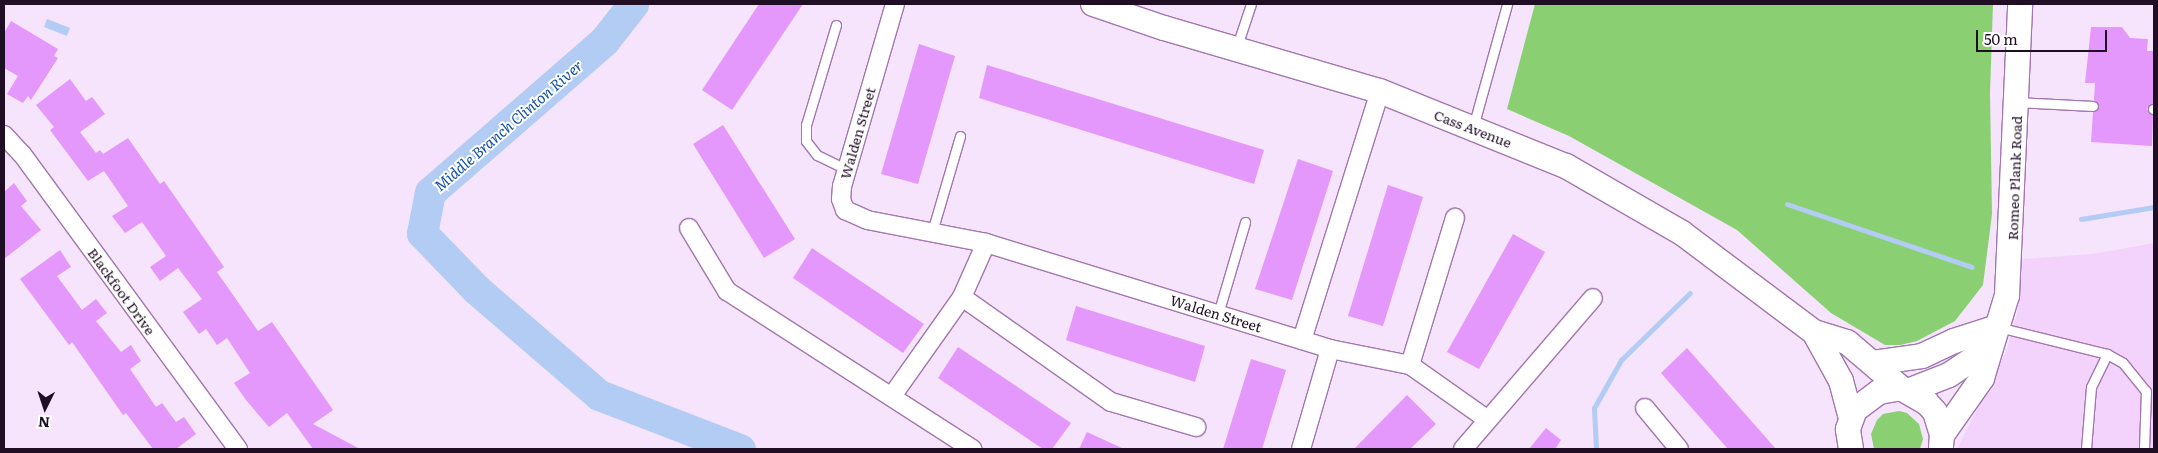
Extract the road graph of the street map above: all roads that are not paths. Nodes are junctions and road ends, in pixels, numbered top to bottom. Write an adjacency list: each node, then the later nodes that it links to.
1 (896, 4): 15 (street, Walden Street)
2 (1094, 4): 6 (main road, Cass Avenue)
3 (1251, 4): 8 (lane)
4 (1507, 4): 12 (lane)
5 (2020, 4): 10 (main road, Romeo Plank Road)
6 (1121, 8): 8 (main road, Cass Avenue)
7 (836, 25): 15 (lane)
8 (1236, 49): 9 (main road, Cass Avenue)
9 (1380, 92): 12 (main road, Cass Avenue); 26 (street)
10 (2016, 102): 11 (lane); 25 (main road, Romeo Plank Road)
11 (2093, 106)
12 (1473, 128): 24 (main road, Cass Avenue)
13 (4, 135): 38 (street, Blackfoot Drive)
14 (960, 136): 19 (lane)
15 (846, 169): 19 (street, Walden Street)
16 (1455, 218): 30 (street)
17 (1245, 222): 23 (lane)
18 (689, 228): 32 (street)
19 (932, 232): 20 (street, Walden Street)
20 (986, 243): 21 (street); 23 (street, Walden Street)
21 (962, 298): 32 (street); 36 (street)
22 (1593, 298): 35 (street)
23 (1218, 314): 26 (street, Walden Street)
24 (1814, 332): 29 (main road, Cass Avenue); 34 (main road, Cass Avenue)
25 (1993, 338): 28 (lane); 29 (main road); 31 (main road); 37 (main road, Romeo Plank Road)
26 (1302, 340): 27 (street, Walden Street)
27 (1330, 349): 30 (street, Walden Street); 40 (street)
28 (2108, 354): 44 (lane); 45 (lane)
29 (1873, 363): 31 (main road, Cass Avenue)
30 (1410, 365): 35 (street, Walden Street)
31 (1905, 390): 34 (main road); 37 (main road, Cass Avenue)
32 (892, 396): 39 (street)
33 (1646, 408): 42 (street)
34 (1851, 419): 43 (main road, Cass Avenue)
35 (1488, 420): 41 (street)
36 (1196, 427)
37 (1941, 442)
38 (230, 446)
39 (972, 449)
40 (1301, 449)
41 (1463, 449)
42 (1679, 449)
43 (1851, 449)
44 (2086, 449)
45 (2144, 449)

